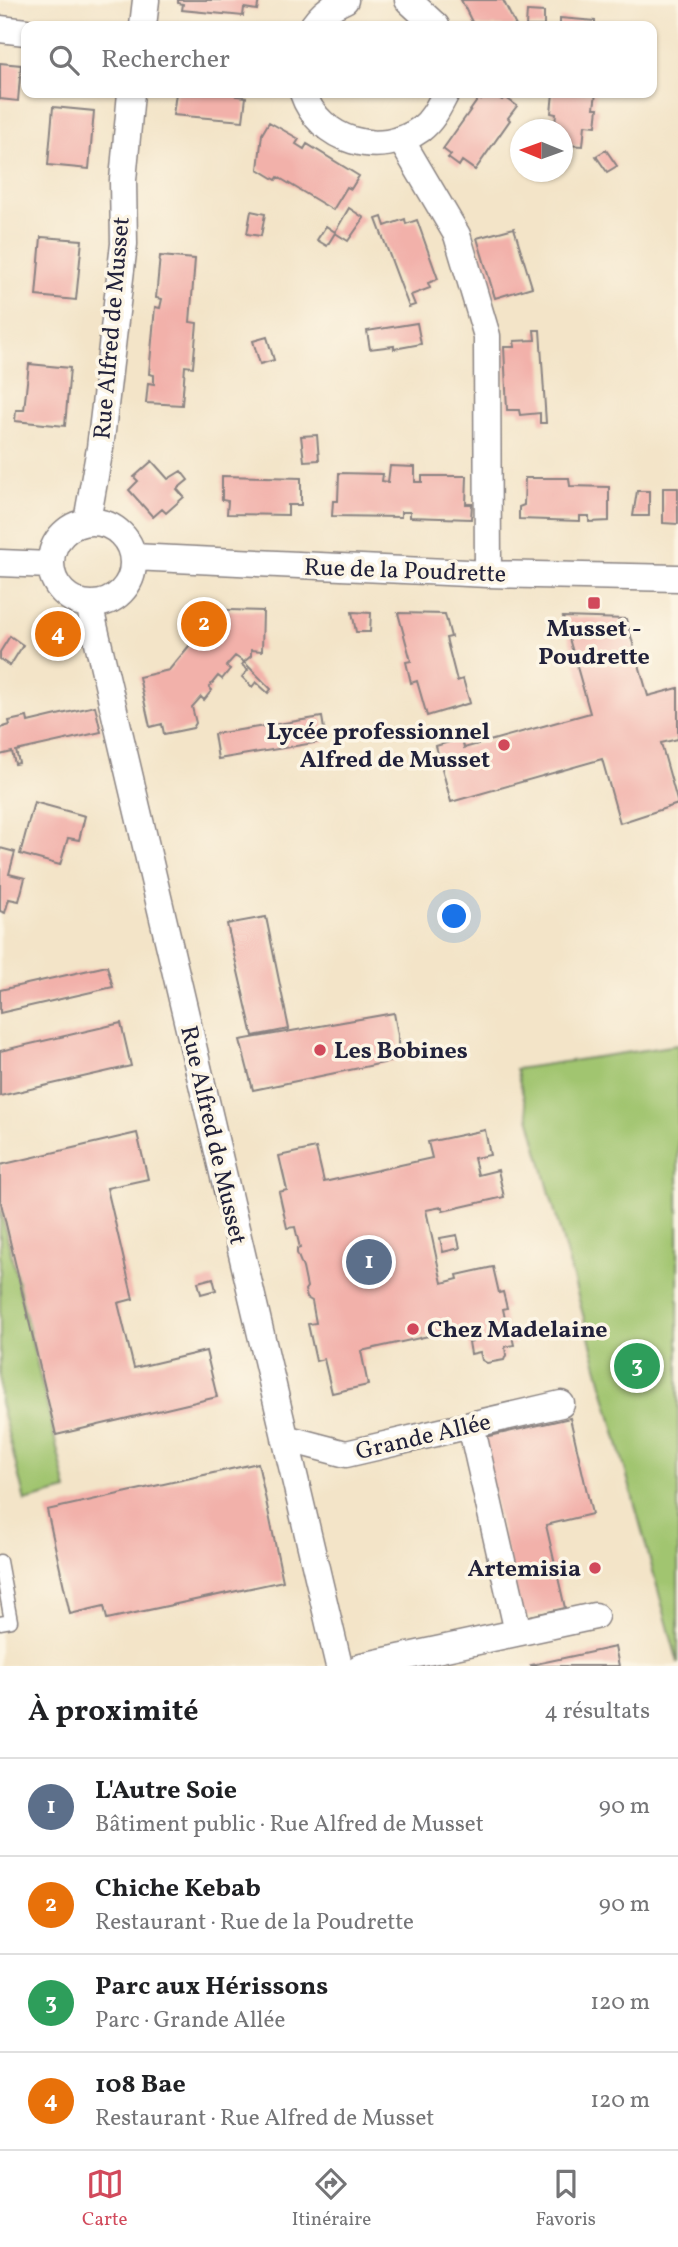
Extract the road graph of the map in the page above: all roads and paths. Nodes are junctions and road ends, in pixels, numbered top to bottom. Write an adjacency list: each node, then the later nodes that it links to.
1 (146, 0): 4 (street)
2 (345, 0): 5 (street)
3 (408, 0): 6 (street)
4 (144, 21)
5 (317, 21)
6 (431, 21)
7 (0, 29): 8 (street)
8 (21, 31)
9 (130, 98): 13 (street, Rue Alfred de Musset)
10 (304, 98): 12 (street)
11 (444, 98): 12 (street)
12 (401, 140): 17 (street)
13 (87, 521): 14 (street); 16 (street)
14 (133, 557): 17 (street, Rue de la Poudrette); 19 (street)
15 (0, 563): 16 (street)
16 (50, 565): 19 (street)
17 (488, 574): 18 (street, Rue de la Poudrette)
18 (678, 578)
19 (89, 604): 22 (street, Rue Alfred de Musset)
20 (561, 1404): 21 (street, Grande Allée)
21 (471, 1425): 22 (street, Grande Allée); 26 (street)
22 (285, 1438): 27 (street, Rue Alfred de Musset)
23 (0, 1561): 25 (lane)
24 (596, 1616): 26 (street)
25 (0, 1623)
26 (518, 1632): 28 (street)
27 (339, 1666)
28 (362, 1666)

